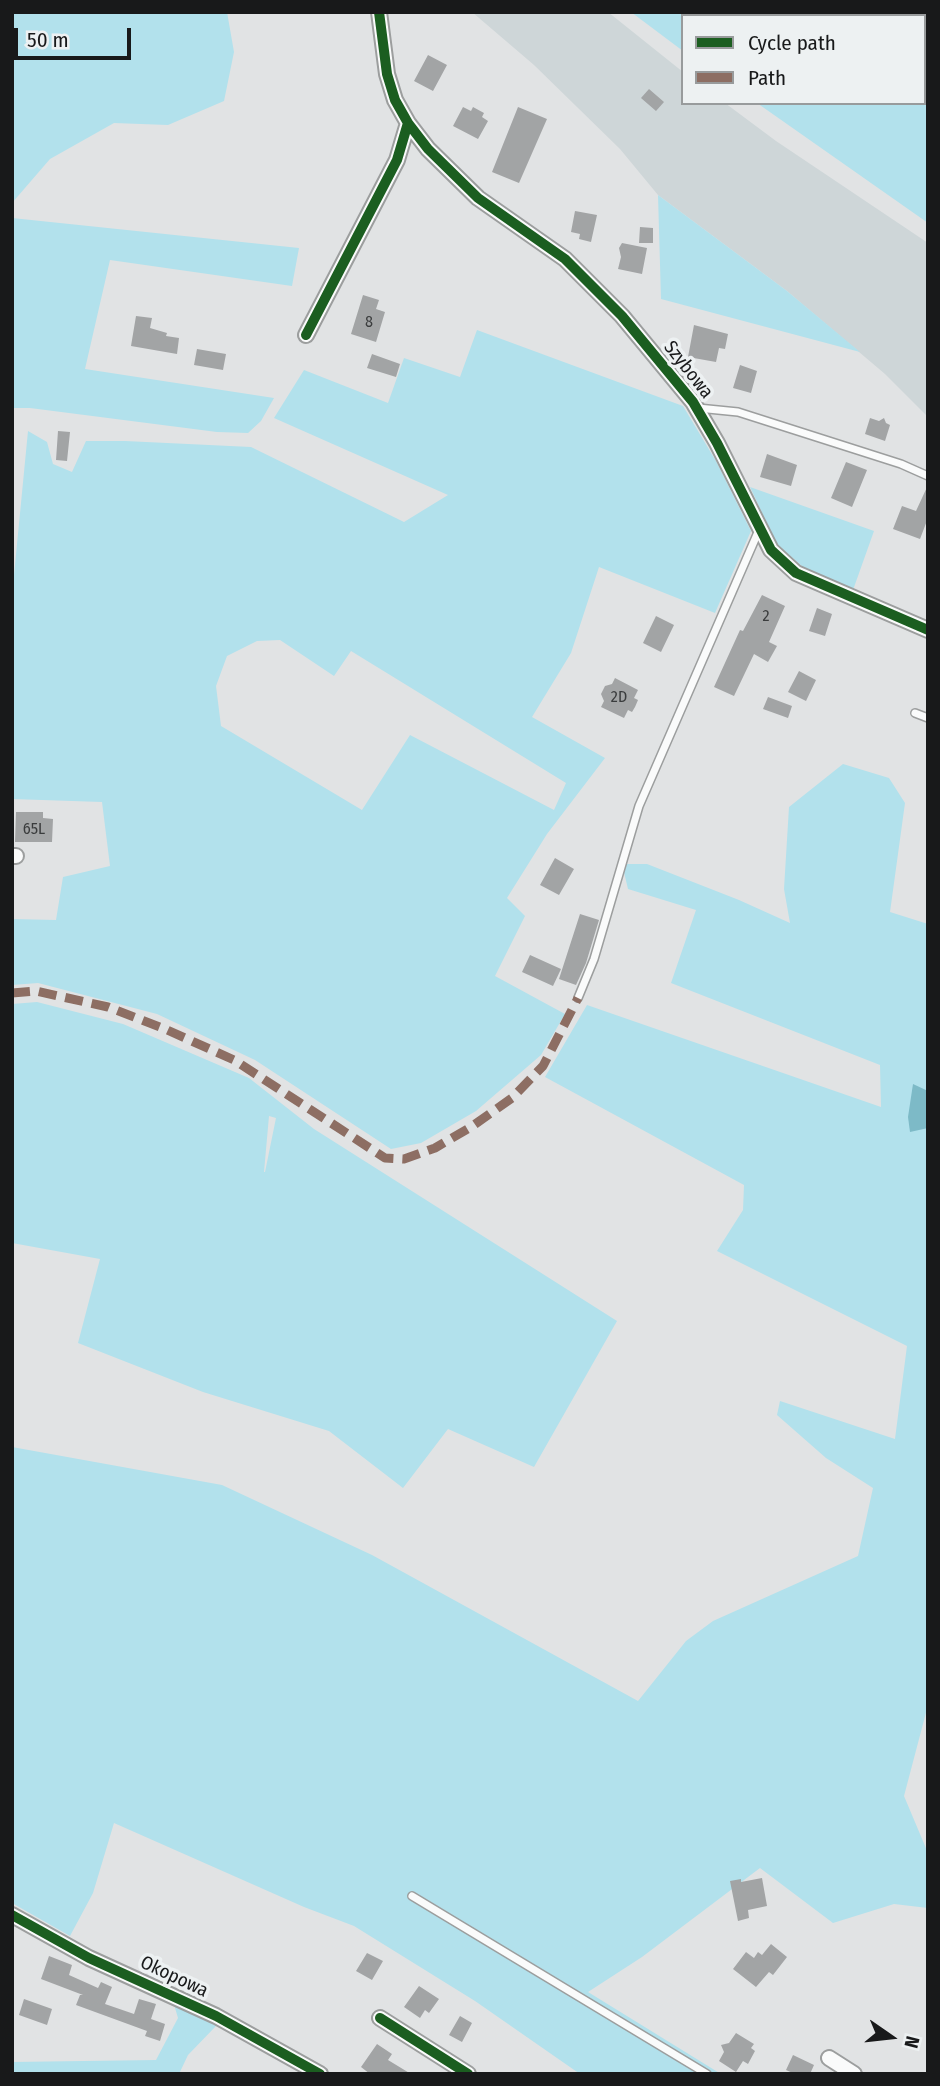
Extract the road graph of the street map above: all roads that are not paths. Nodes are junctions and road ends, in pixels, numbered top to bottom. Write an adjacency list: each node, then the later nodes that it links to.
1 (379, 12): 2 (street, Szybowa)
2 (408, 122): 3 (street); 4 (street, Szybowa)
3 (306, 335)
4 (696, 408): 5 (lane); 6 (street, Szybowa)
5 (928, 476)
6 (759, 530): 7 (street, Szybowa); 10 (lane)
7 (928, 630)
8 (915, 713): 9 (lane)
9 (928, 718)
10 (578, 998)
11 (412, 1896): 17 (lane)
12 (12, 1915): 15 (street, Okopowa)
13 (380, 2018): 16 (street)
14 (828, 2058): 18 (street)
15 (320, 2074)
16 (468, 2074)
17 (707, 2074)
18 (854, 2074)

